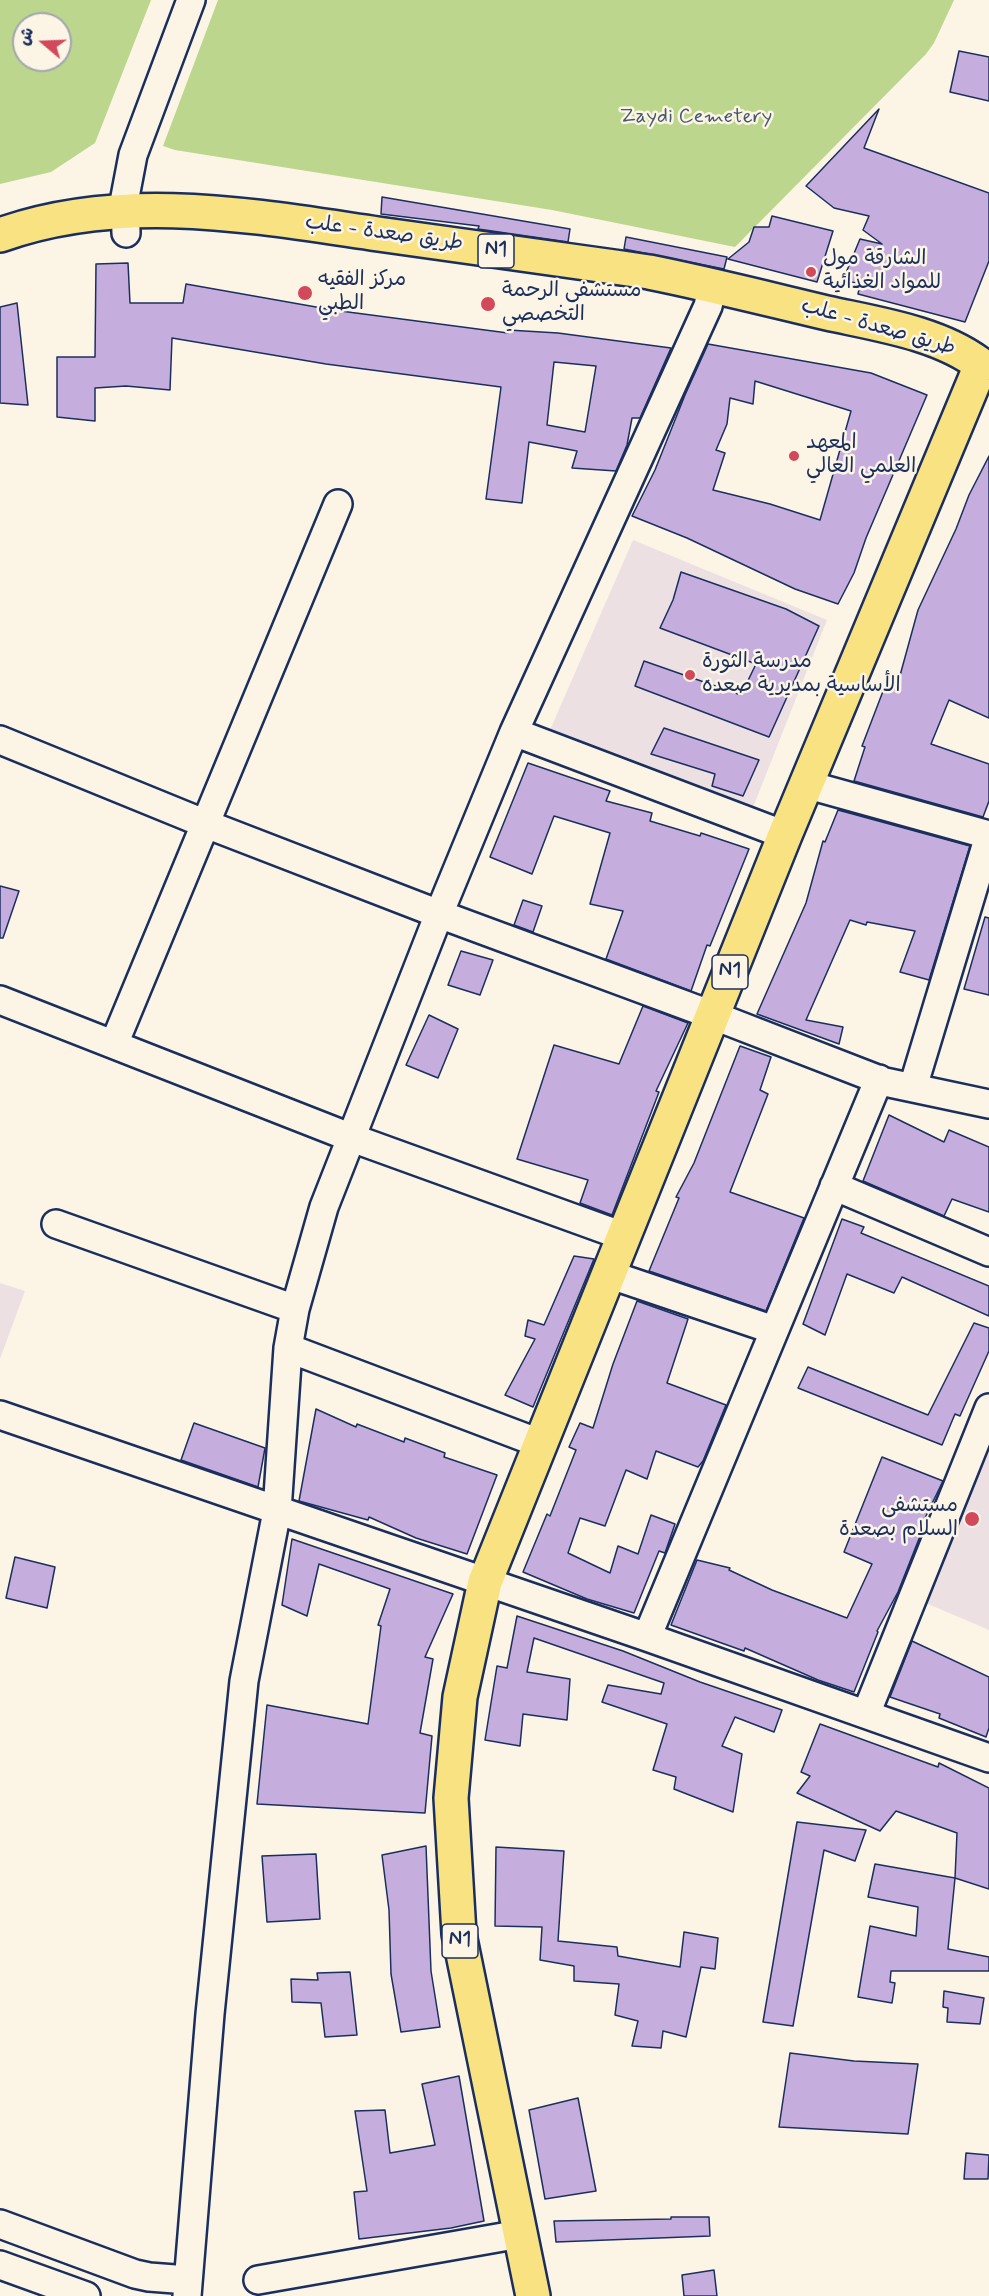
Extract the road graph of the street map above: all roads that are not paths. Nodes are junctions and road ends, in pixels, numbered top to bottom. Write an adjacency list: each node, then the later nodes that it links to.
1 (191, 0): 2 (street)
2 (126, 222): 3 (highway, طريق صعدة - علب / N1); 4 (highway, طريق صعدة - علب / N1); 5 (highway, طريق صعدة - علب / N1)
3 (0, 235)
4 (0, 257)
5 (710, 296): 6 (highway, طريق صعدة - علب / N1); 8 (street)
6 (986, 359): 10 (highway, N1)
7 (338, 504): 11 (street)
8 (514, 732): 12 (street); 14 (street)
9 (0, 740): 11 (street)
10 (806, 784): 12 (highway, N1); 13 (street)
11 (206, 824): 14 (street); 17 (street)
12 (784, 835): 16 (highway, N1)
13 (989, 835): 19 (street)
14 (439, 914): 16 (street); 21 (street)
15 (0, 1000): 17 (street)
16 (712, 1015): 18 (street); 24 (highway, N1)
17 (114, 1044): 21 (street)
18 (879, 1079): 19 (street); 22 (street)
19 (913, 1088): 20 (street)
20 (989, 1104)
21 (352, 1138): 24 (street); 27 (street)
22 (834, 1186): 25 (street); 28 (street)
23 (56, 1224): 27 (street)
24 (623, 1236): 26 (highway, N1)
25 (989, 1252)
26 (608, 1274): 28 (street); 32 (highway, N1)
27 (295, 1309): 29 (street)
28 (774, 1330): 35 (street)
29 (288, 1348): 32 (street); 33 (street)
30 (989, 1408): 36 (street)
31 (0, 1415): 33 (street)
32 (539, 1443): 34 (highway, N1)
33 (277, 1511): 34 (street); 42 (street)
34 (485, 1582): 35 (street); 39 (highway, N1)
35 (647, 1637): 36 (street)
36 (866, 1714): 37 (street)
37 (989, 1758)
38 (0, 2224): 42 (street)
39 (520, 2235): 41 (street); 44 (highway, N1)
40 (0, 2265): 43 (street)
41 (258, 2280)
42 (188, 2288)
43 (86, 2296)
44 (533, 2296)

